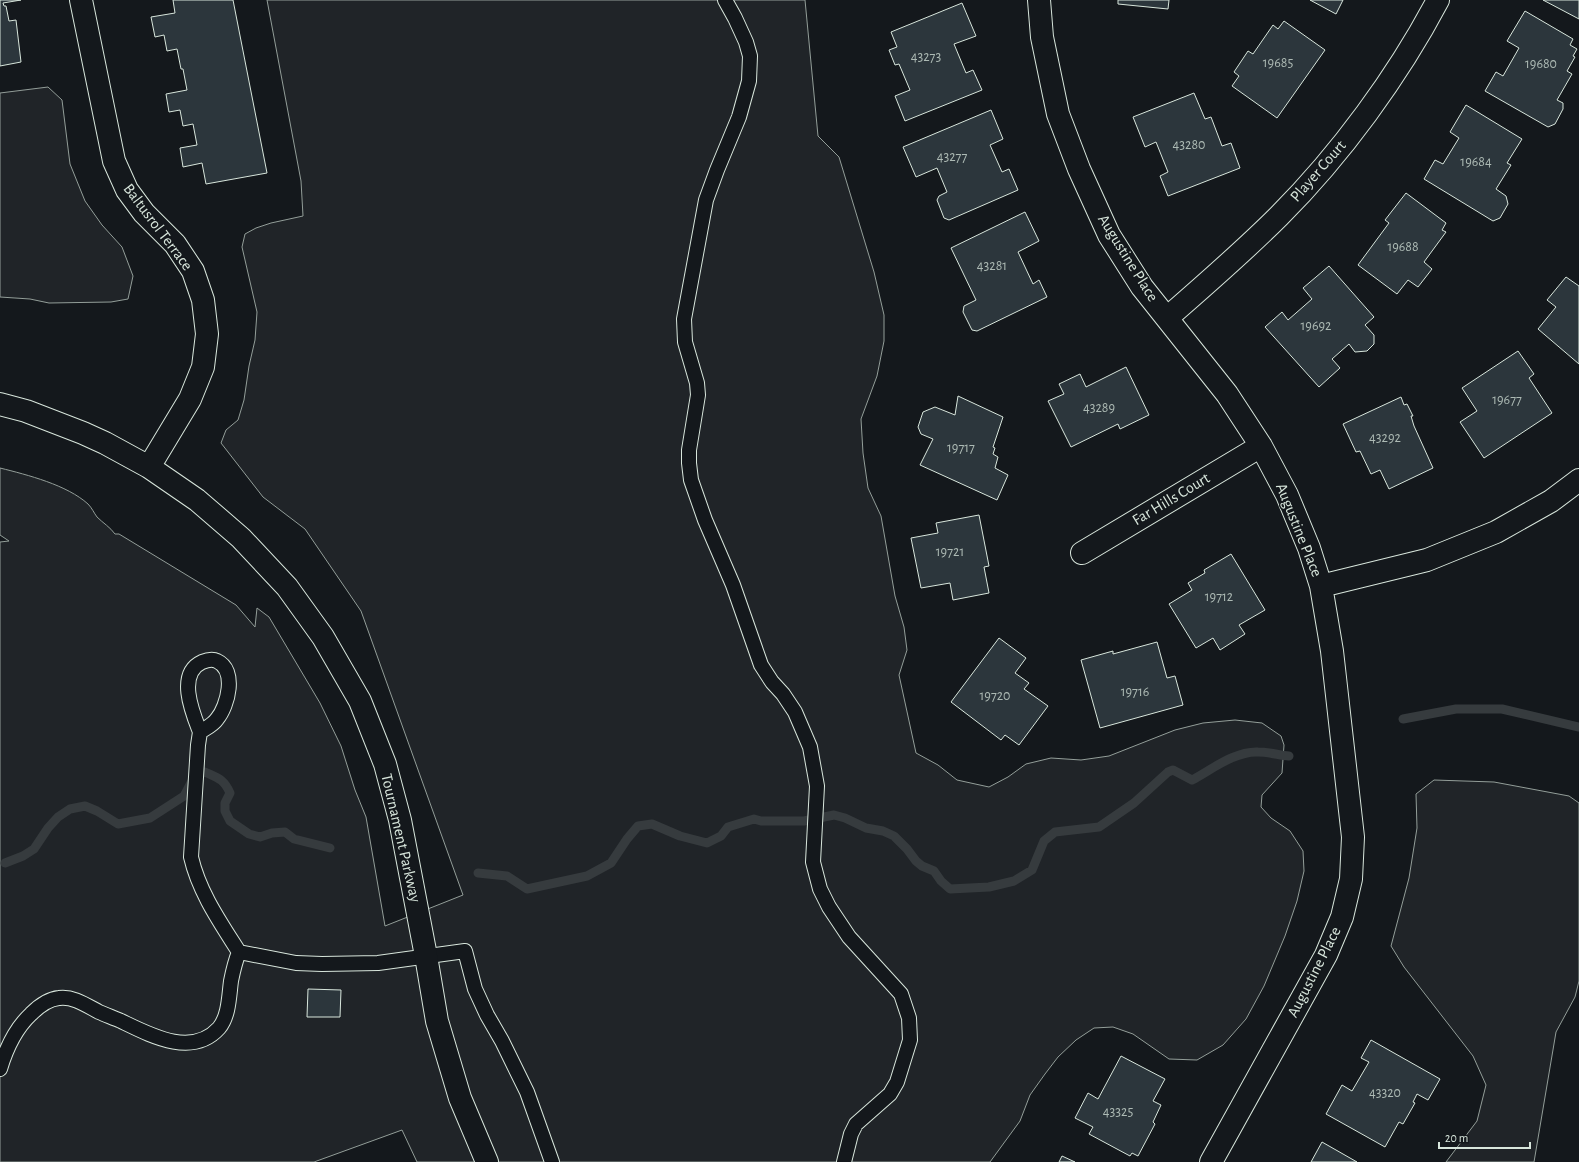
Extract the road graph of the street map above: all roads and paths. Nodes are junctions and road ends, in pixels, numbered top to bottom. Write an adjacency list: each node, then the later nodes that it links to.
1 (82, 0): 8 (street, Baltusrol Terrace)
2 (725, 0): 18 (lane)
3 (1039, 0): 5 (street, Augustine Place)
4 (1438, 0): 5 (street, Player Court)
5 (1168, 318): 7 (street, Augustine Place)
6 (0, 404): 8 (street, Tournament Parkway)
7 (1261, 446): 10 (street, Far Hills Court); 11 (street, Augustine Place)
8 (149, 467): 14 (street, Tournament Parkway)
9 (1579, 480): 11 (street)
10 (1082, 553)
11 (1321, 586): 19 (street, Augustine Place)
12 (199, 739): 12 (lane); 13 (lane)
13 (239, 952): 14 (lane); 15 (lane)
14 (426, 956): 16 (street, Tournament Parkway); 17 (lane)
15 (0, 1069)
16 (487, 1162)
17 (552, 1162)
18 (844, 1162)
19 (1211, 1162)

